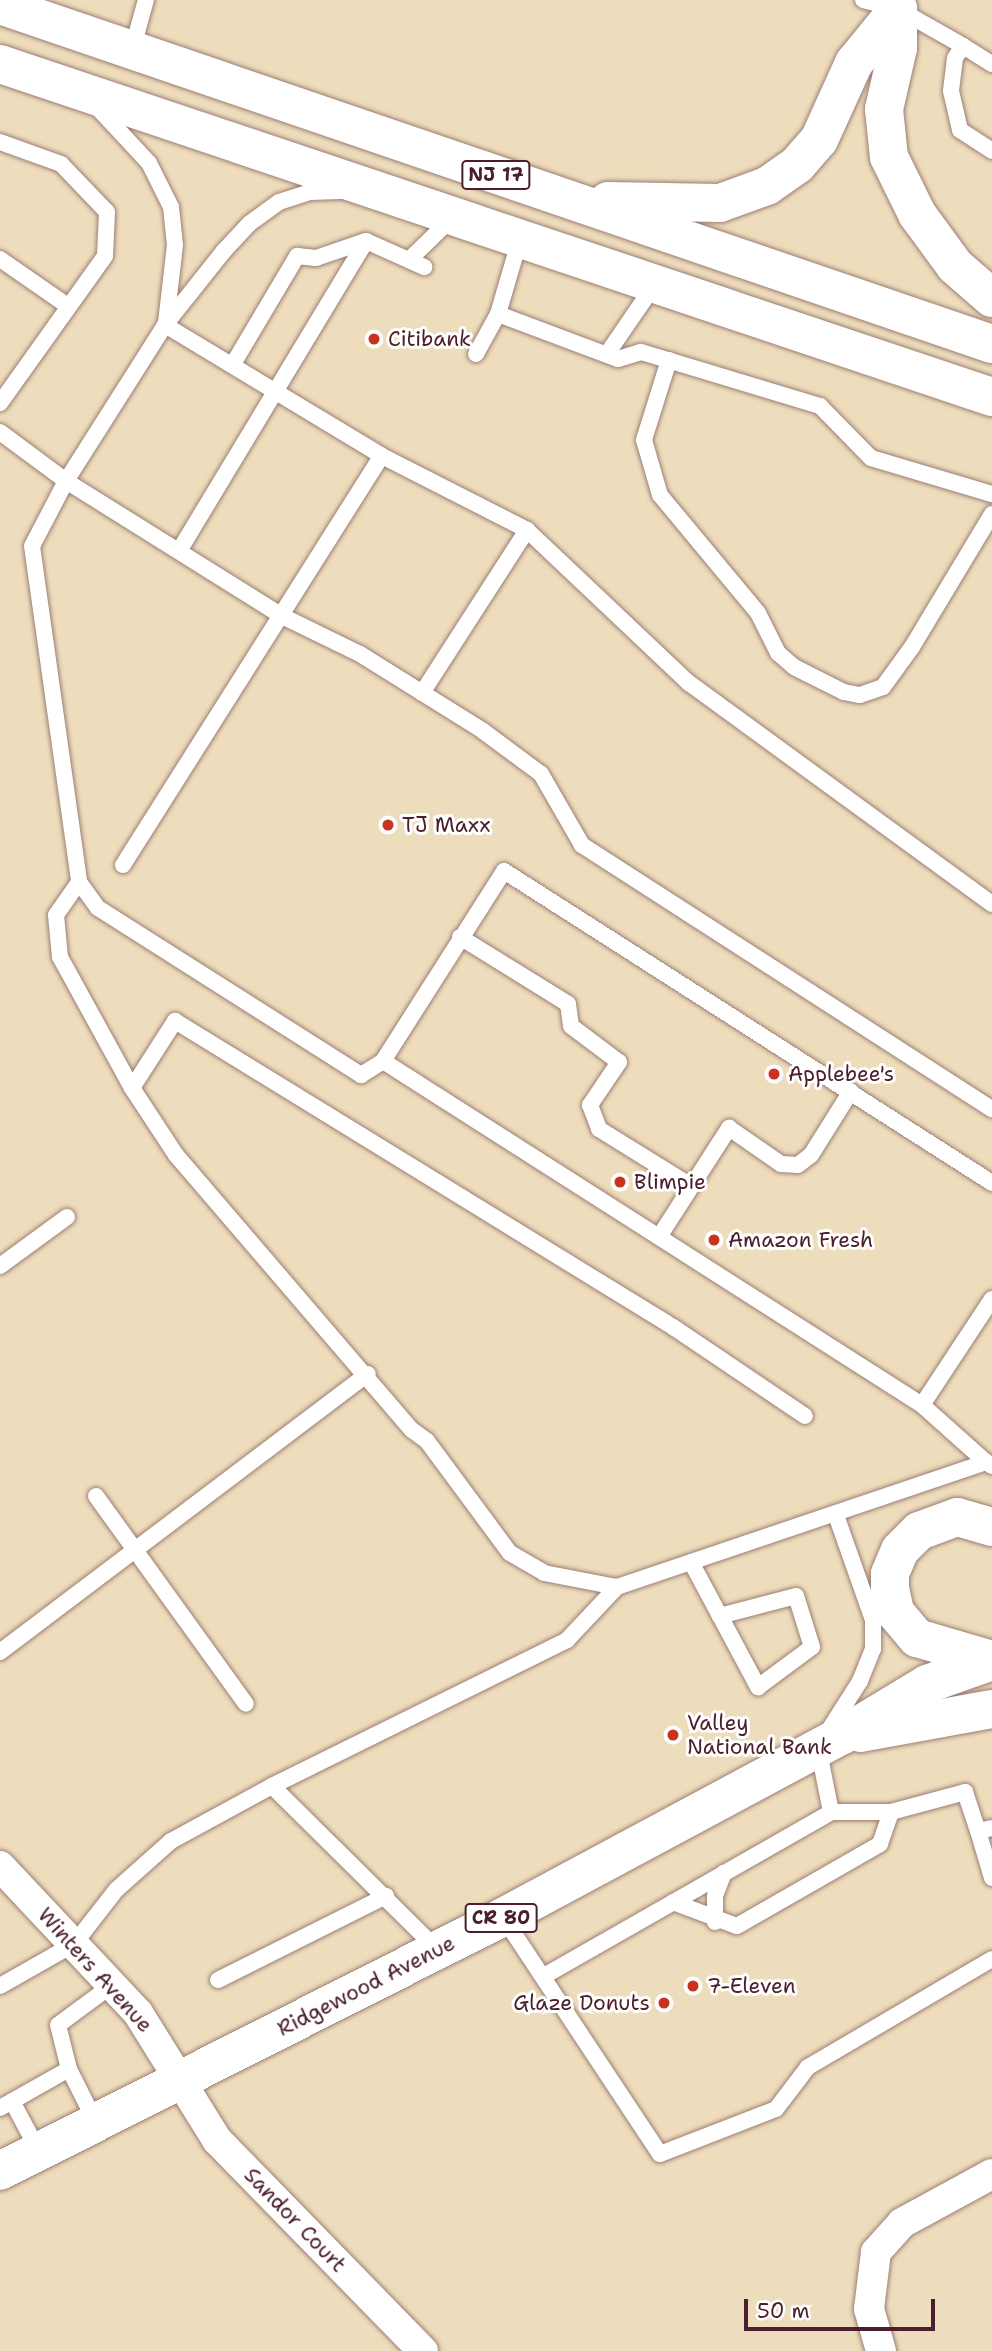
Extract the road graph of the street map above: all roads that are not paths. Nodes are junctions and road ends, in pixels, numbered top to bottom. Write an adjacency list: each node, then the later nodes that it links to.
1 (146, 0): 5 (lane)
2 (887, 3): 4 (lane); 12 (main road); 20 (main road)
3 (0, 5): 5 (main road, NJ 17)
4 (963, 46): 7 (lane); 10 (lane)
5 (132, 50): 12 (main road, NJ 17)
6 (0, 64): 8 (main road, NJ 17)
7 (992, 64)
8 (83, 92): 11 (main road, NJ 17); 23 (lane)
9 (0, 142): 21 (lane)
10 (992, 150)
11 (370, 190): 13 (main road, NJ 17); 23 (lane)
12 (570, 200): 24 (main road, NJ 17)
13 (456, 214): 14 (main road, NJ 17); 17 (lane)
14 (521, 236): 19 (main road, NJ 17); 22 (lane)
15 (366, 240): 17 (lane); 28 (lane); 29 (lane)
16 (0, 259): 21 (lane)
17 (409, 260): 18 (lane)
18 (425, 267)
19 (656, 283): 26 (lane); 30 (main road, NJ 17)
20 (992, 298)
21 (68, 306): 31 (lane)
22 (498, 314): 25 (lane); 26 (lane)
23 (165, 325): 28 (lane); 34 (lane)
24 (992, 344)
25 (476, 354)
26 (607, 354): 27 (lane)
27 (669, 360): 35 (lane); 36 (lane)
28 (233, 364): 29 (lane)
29 (277, 391): 33 (lane); 38 (lane)
30 (988, 402)
31 (0, 403)
32 (0, 432): 34 (lane)
33 (382, 456): 37 (lane); 39 (lane)
34 (66, 481): 38 (lane); 42 (lane)
35 (992, 494)
36 (992, 514)
37 (527, 530): 40 (lane); 43 (lane)
38 (178, 551): 39 (lane)
39 (282, 616): 40 (lane); 41 (lane)
40 (422, 692): 48 (lane)
41 (123, 865)
42 (79, 882): 45 (lane); 46 (lane)
43 (992, 904)
44 (460, 937): 45 (lane); 47 (lane); 50 (lane)
45 (383, 1061): 52 (lane)
46 (132, 1088): 55 (lane); 57 (lane)
47 (851, 1091): 49 (lane); 50 (lane)
48 (992, 1110)
49 (992, 1183)
50 (691, 1186): 52 (lane)
51 (67, 1217): 53 (lane)
52 (659, 1237): 56 (lane)
53 (0, 1266)
54 (992, 1299): 56 (lane)
55 (368, 1374): 62 (lane); 64 (lane)
56 (922, 1405): 58 (lane)
57 (805, 1416)
58 (989, 1464): 60 (lane)
59 (96, 1496): 62 (lane)
60 (836, 1515): 63 (lane); 70 (lane)
61 (992, 1527): 67 (main road)
62 (137, 1551): 66 (lane); 68 (lane)
63 (691, 1562): 64 (lane); 65 (lane)
64 (617, 1587): 71 (lane)
65 (720, 1616): 65 (lane)
66 (0, 1652)
67 (992, 1660): 70 (main road, Ridgewood Avenue / CR 80)
68 (246, 1704)
69 (992, 1709): 70 (main road, Ridgewood Avenue / CR 80)
70 (829, 1742): 72 (lane); 80 (main road, Ridgewood Avenue / CR 80)
71 (272, 1786): 78 (lane); 82 (lane)
72 (831, 1812): 73 (lane); 76 (lane)
73 (891, 1812): 74 (lane); 81 (lane)
74 (985, 1829): 77 (lane)
75 (0, 1866): 82 (street, Winters Avenue)
76 (724, 1873): 79 (lane); 81 (lane)
77 (992, 1878)
78 (386, 1895): 83 (lane); 86 (lane)
79 (673, 1902): 81 (lane); 85 (lane)
80 (503, 1917): 83 (main road, Ridgewood Avenue / CR 80); 85 (lane)
81 (715, 1922)
82 (74, 1944): 87 (street, Winters Avenue); 88 (lane)
83 (439, 1950): 90 (main road, Ridgewood Avenue / CR 80)
84 (992, 1959): 85 (lane)
85 (544, 1976)
86 (218, 1980)
87 (112, 1985): 89 (lane); 90 (street, Winters Avenue)
88 (0, 1986)
89 (69, 2069): 91 (lane); 92 (lane)
90 (179, 2080): 92 (main road, Ridgewood Avenue / CR 80); 96 (street, Sandor Court)
91 (6, 2105): 93 (lane)
92 (96, 2123): 93 (main road, Ridgewood Avenue / CR 80)
93 (39, 2152): 94 (main road, Ridgewood Avenue / CR 80)
94 (0, 2171)
95 (992, 2174): 97 (street)
96 (423, 2351)
97 (881, 2351)

